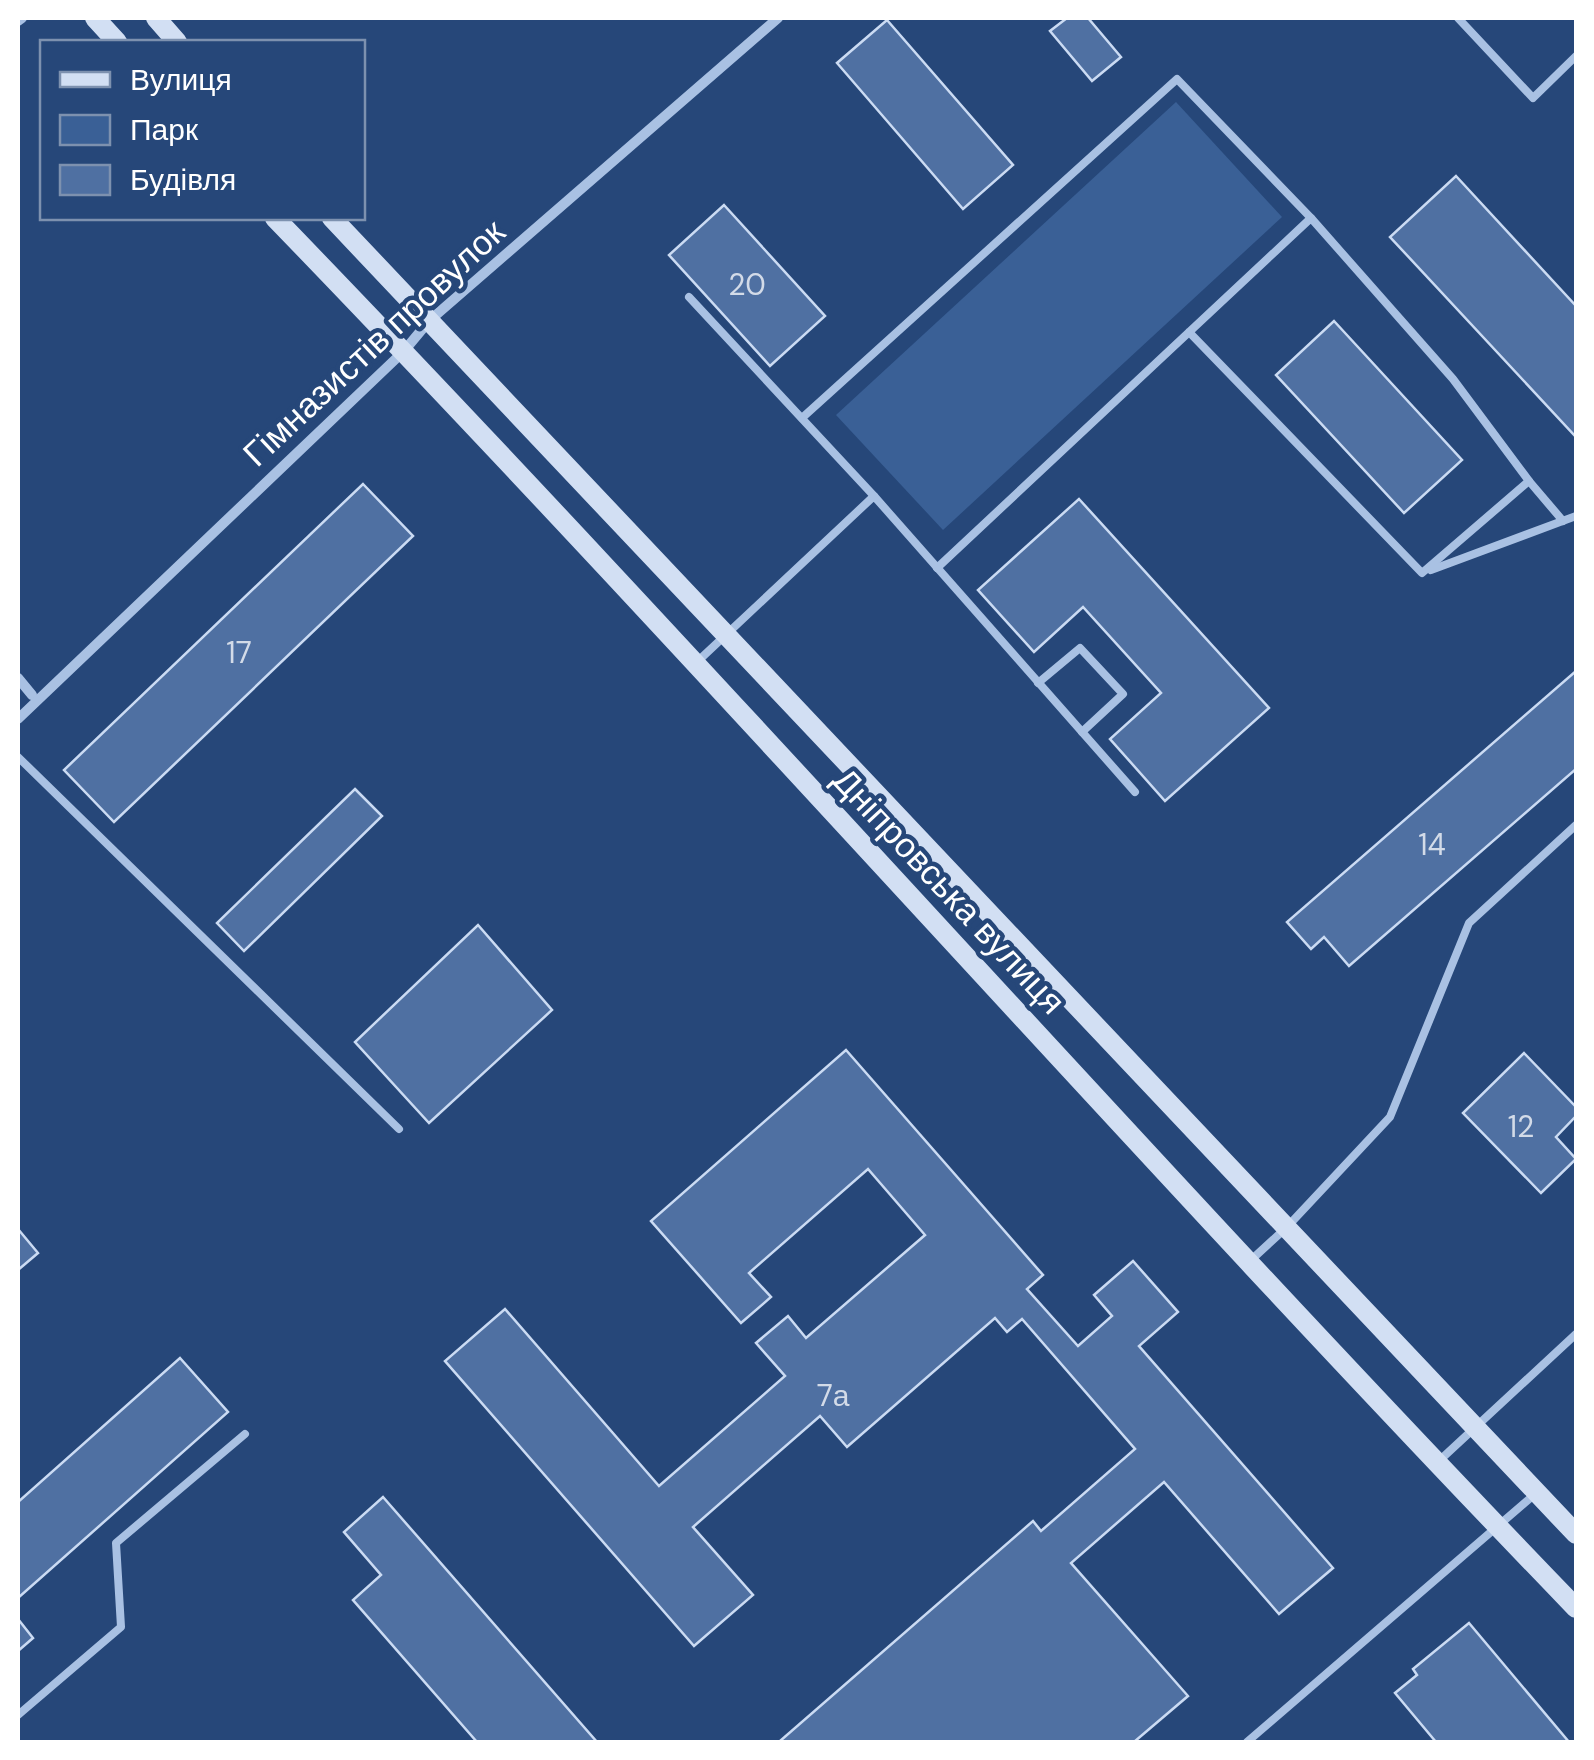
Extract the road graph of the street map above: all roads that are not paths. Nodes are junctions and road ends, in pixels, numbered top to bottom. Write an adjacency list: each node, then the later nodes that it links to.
1 (95, 18): 5 (street)
2 (156, 18): 6 (street)
3 (778, 18): 12 (street, Гімназистів провулок)
4 (1458, 18): 7 (lane)
5 (114, 40)
6 (175, 40)
7 (1576, 56)
8 (1311, 218): 13 (lane); 15 (lane); 16 (lane)
9 (277, 220): 14 (street, Дніпровська вулиця)
10 (334, 220): 12 (street, Дніпровська вулиця)
11 (689, 297): 15 (lane)
12 (429, 321): 14 (street, Гімназистів провулок); 22 (street, Дніпровська вулиця)
13 (1189, 332): 20 (lane); 21 (lane)
14 (404, 352): 23 (street, Дніпровська вулиця); 27 (street, Гімназистів провулок)
15 (802, 418): 17 (lane)
16 (1529, 481): 19 (lane); 21 (lane)
17 (874, 496): 20 (lane); 22 (lane)
18 (1576, 516): 19 (lane)
19 (1563, 521): 21 (lane)
20 (937, 568): 25 (lane)
21 (1422, 573)
22 (727, 634): 23 (lane); 33 (street, Дніпровська вулиця)
23 (694, 664): 34 (street, Дніпровська вулиця)
24 (18, 678): 26 (street)
25 (1038, 683): 28 (lane); 28 (lane)
26 (32, 695)
27 (18, 719)
28 (1082, 732): 30 (lane)
29 (18, 757): 32 (lane)
30 (1135, 792)
31 (1576, 826): 33 (lane)
32 (400, 1129)
33 (1287, 1226): 34 (lane); 36 (street, Дніпровська вулиця)
34 (1250, 1261): 38 (street, Дніпровська вулиця)
35 (1576, 1334): 36 (lane)
36 (1476, 1428): 38 (lane); 39 (street, Дніпровська вулиця)
37 (245, 1434): 43 (lane)
38 (1438, 1462): 40 (street, Дніпровська вулиця)
39 (1538, 1493): 40 (lane); 41 (street, Дніпровська вулиця)
40 (1499, 1528): 42 (street, Дніпровська вулиця); 44 (lane)
41 (1576, 1534)
42 (1576, 1608)
43 (18, 1715)
44 (1247, 1742)

